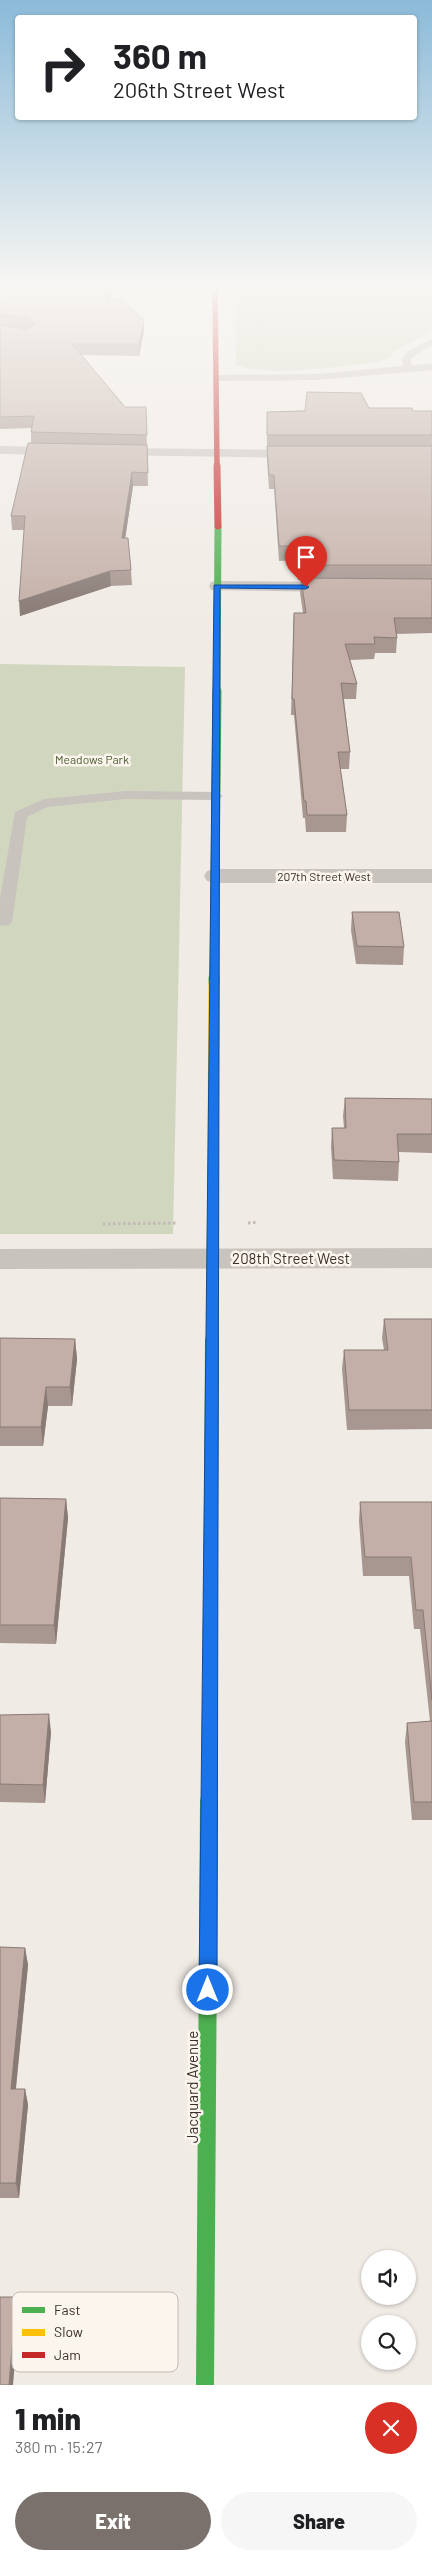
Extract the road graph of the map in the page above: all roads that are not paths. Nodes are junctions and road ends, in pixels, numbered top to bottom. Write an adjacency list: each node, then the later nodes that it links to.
1 (217, 400): 5 (street, Jacquard Avenue)
2 (0, 450): 3 (street)
3 (79, 451)
4 (99, 452): 5 (street)
5 (218, 454): 6 (street); 7 (street, Jacquard Avenue)
6 (318, 454)
7 (217, 586): 8 (street); 9 (street, Jacquard Avenue)
8 (355, 587)
9 (216, 796): 10 (street, Jacquard Avenue); 12 (lane)
10 (215, 876): 11 (street, 207th Street West); 14 (street, Jacquard Avenue)
11 (432, 876)
12 (4, 922)
13 (0, 1258): 14 (street, 208th Street West)
14 (213, 1258): 15 (street, 208th Street West); 16 (street, Jacquard Avenue)
15 (432, 1258)
16 (205, 2385)

